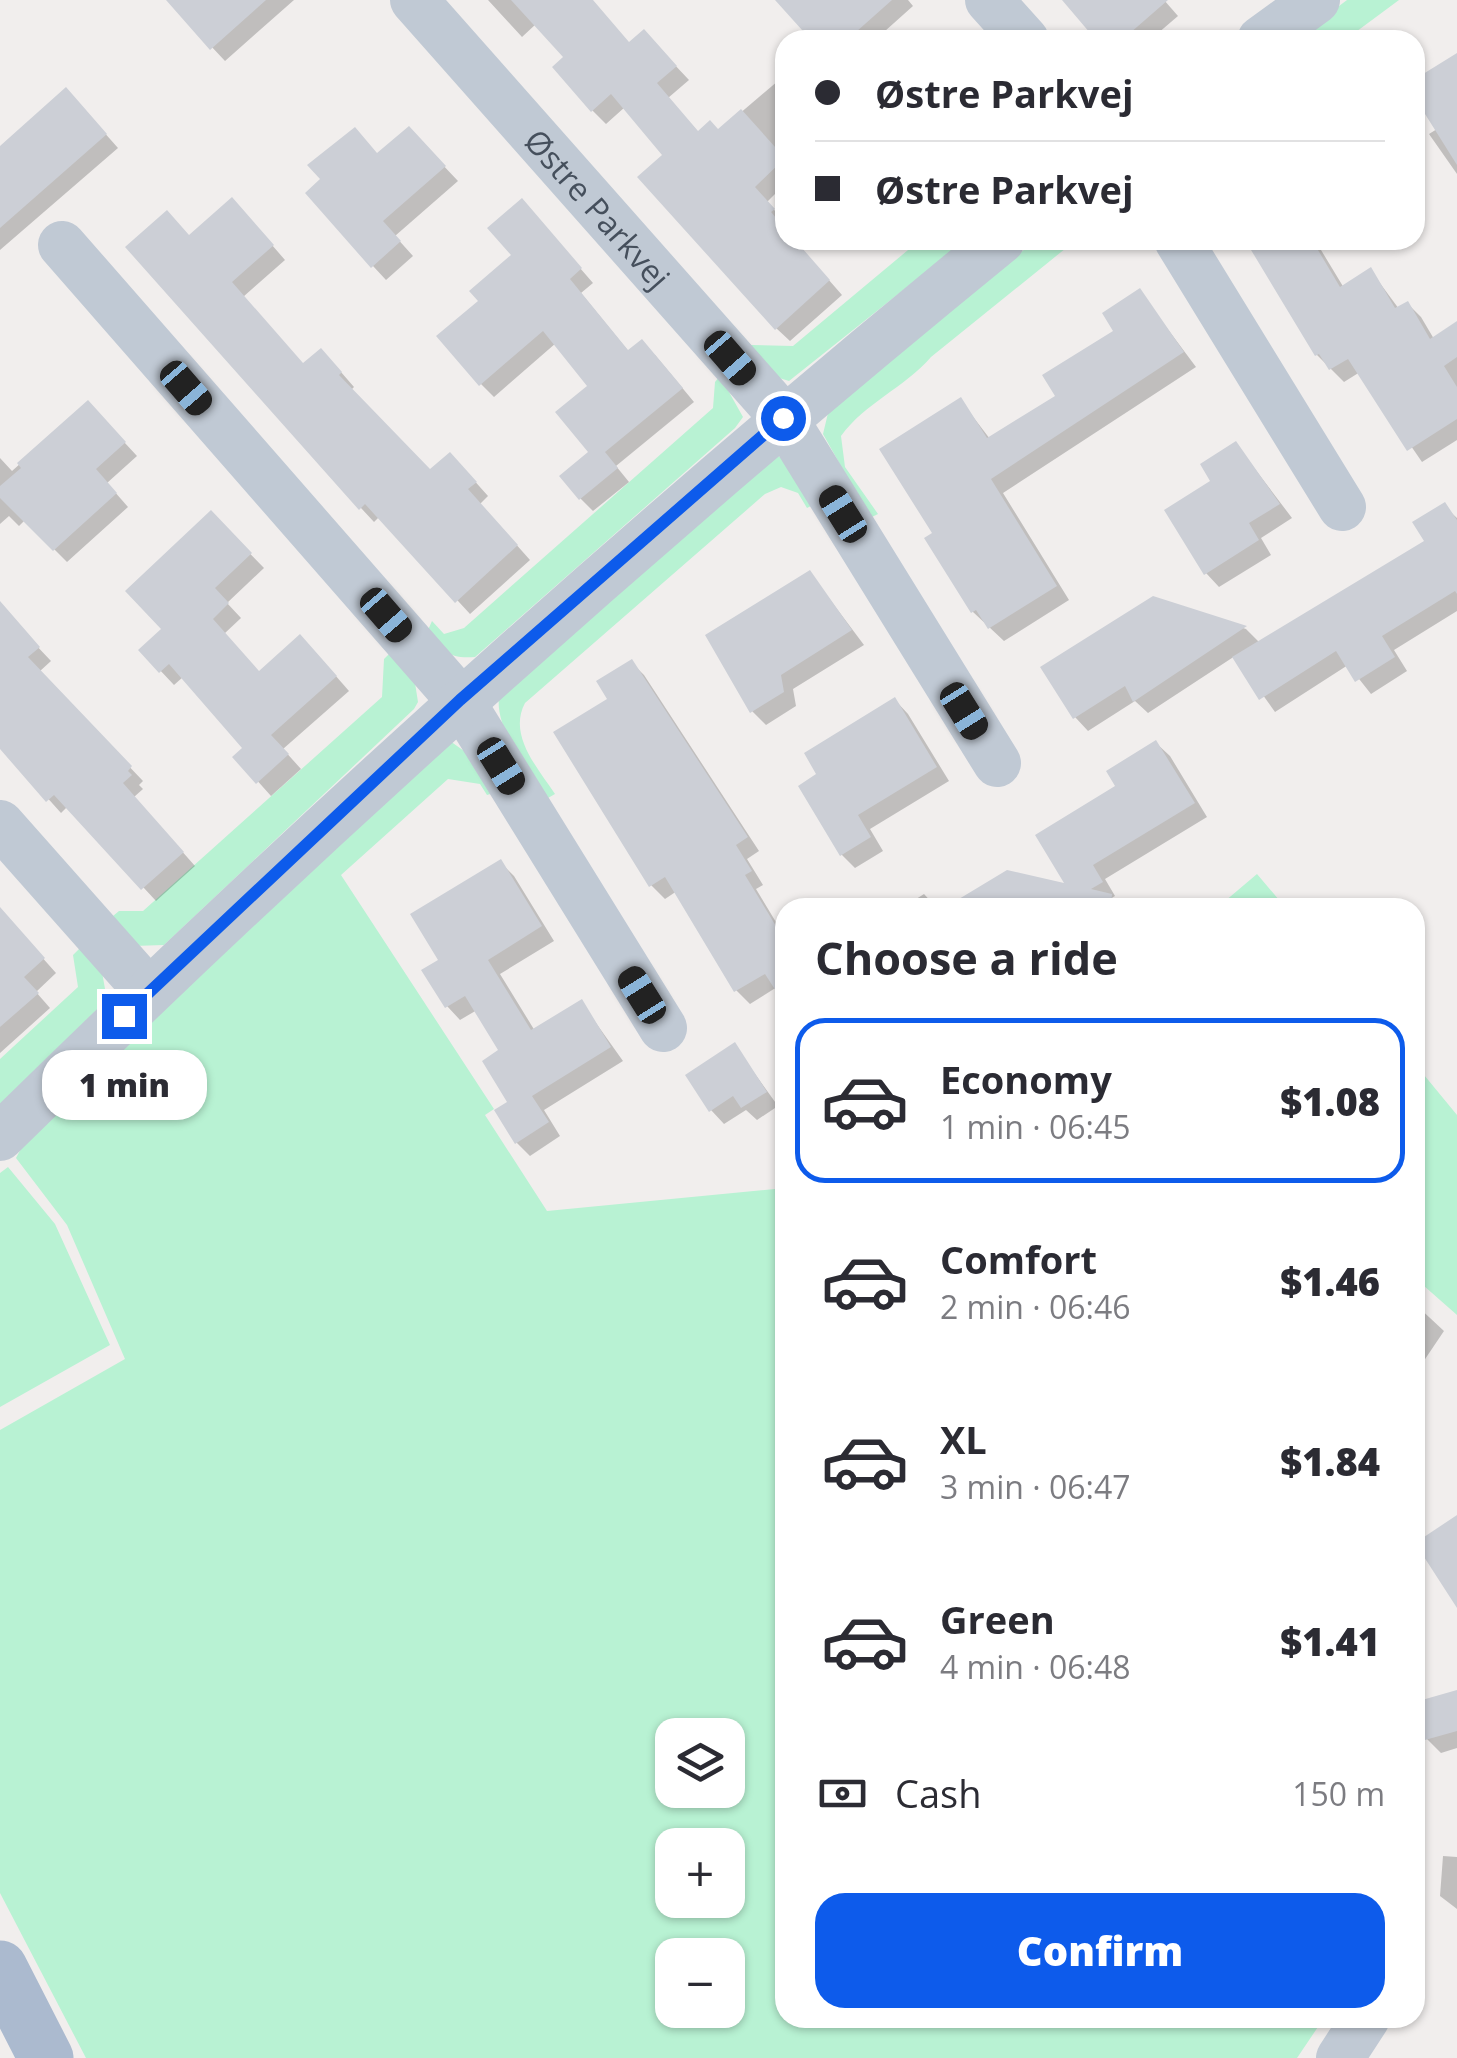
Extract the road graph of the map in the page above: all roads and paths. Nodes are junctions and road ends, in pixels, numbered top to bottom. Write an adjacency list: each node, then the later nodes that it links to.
1 (414, 0): 9 (street, Østre Parkvej)
2 (989, 0): 4 (street)
3 (1316, 0): 5 (street)
4 (1016, 30)
5 (1275, 30)
6 (62, 246): 11 (street)
7 (989, 250): 9 (street)
8 (1184, 250): 10 (street)
9 (783, 418): 11 (street); 12 (street, Østre Parkvej)
10 (1342, 507)
11 (460, 700): 14 (street); 15 (street)
12 (997, 763)
13 (0, 824): 14 (street)
14 (148, 991): 16 (street)
15 (663, 1028)
16 (0, 1137)
17 (0, 1968): 19 (main road)
18 (1360, 2028): 20 (street)
19 (46, 2058)
20 (1340, 2058)

